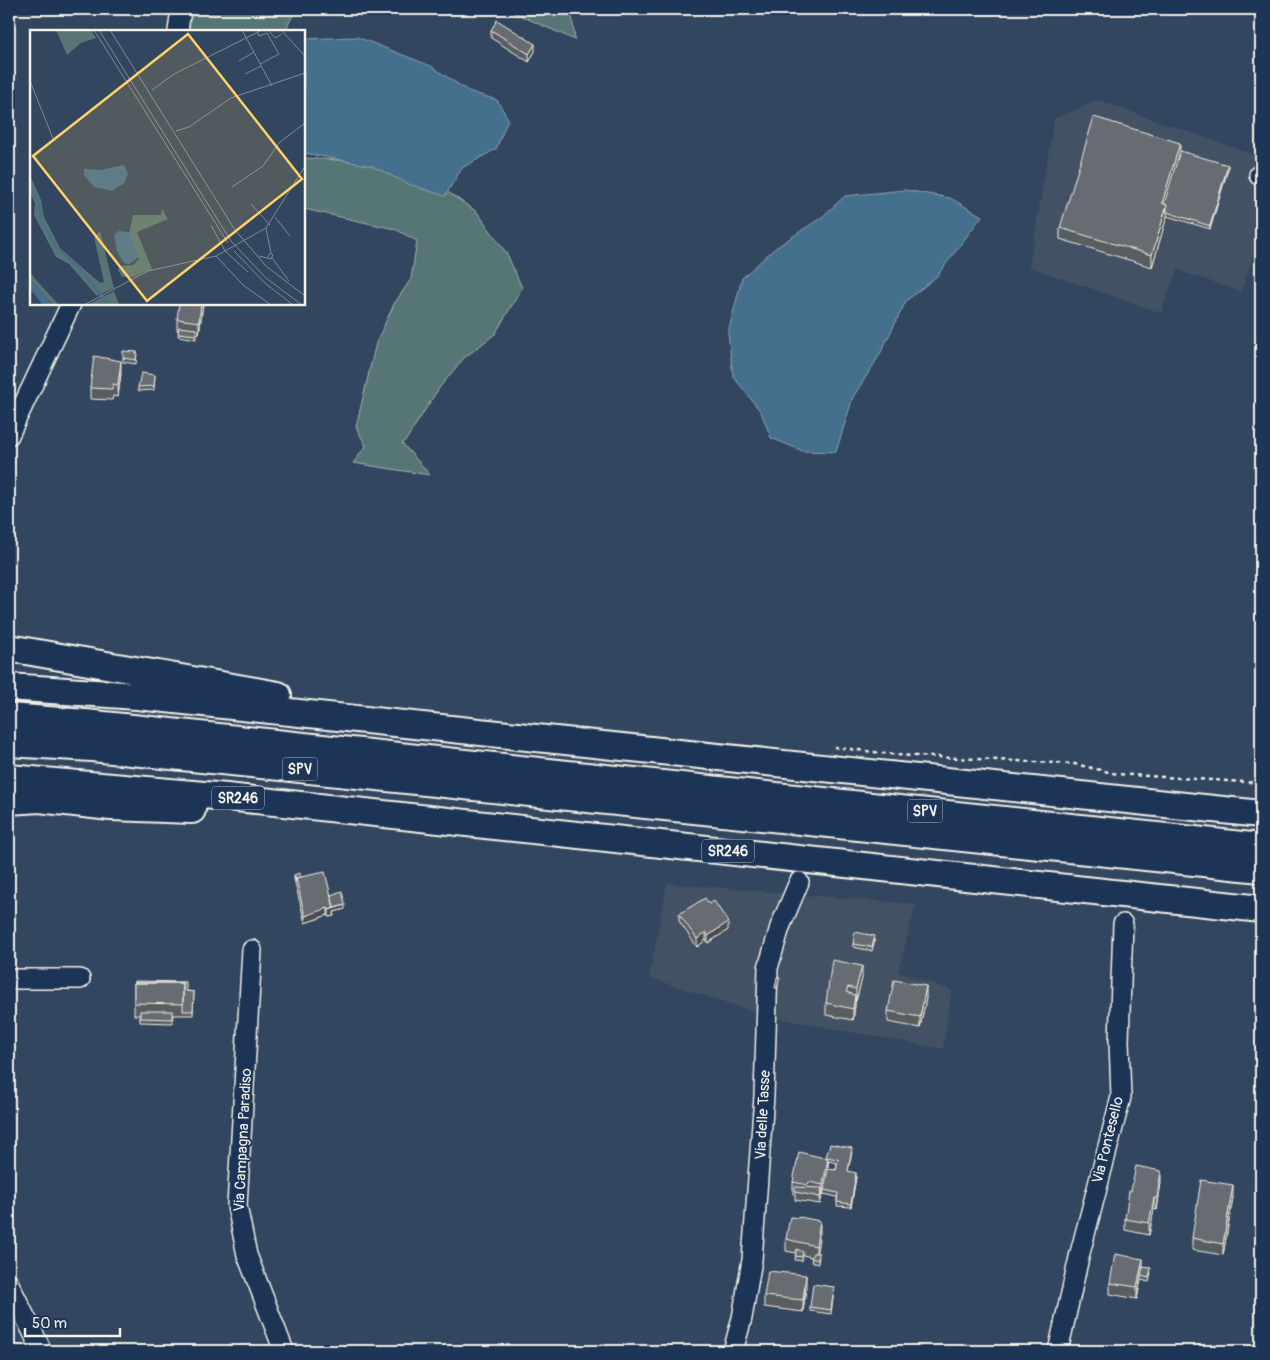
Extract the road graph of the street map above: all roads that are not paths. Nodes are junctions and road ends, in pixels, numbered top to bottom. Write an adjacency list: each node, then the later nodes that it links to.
1 (181, 9): 2 (street)
2 (178, 30)
3 (71, 305): 4 (street)
4 (9, 435)
5 (9, 648): 8 (highway)
6 (9, 687): 8 (highway)
7 (9, 717): 14 (highway, SPV)
8 (481, 732): 12 (highway)
9 (9, 743): 15 (highway, SPV)
10 (9, 778): 13 (highway, SR246)
11 (9, 801): 13 (highway)
12 (1261, 814)
13 (467, 824): 17 (highway, SR246)
14 (1261, 847)
15 (1261, 870)
16 (799, 882): 25 (street, Via delle Tasse)
17 (1261, 909)
18 (1123, 924): 26 (street, Via Pontesello)
19 (252, 950): 24 (street, Via Campagna Paradiso)
20 (9, 979): 21 (street)
21 (80, 979)
22 (9, 1284): 23 (street)
23 (42, 1351)
24 (284, 1351)
25 (732, 1351)
26 (1058, 1351)

